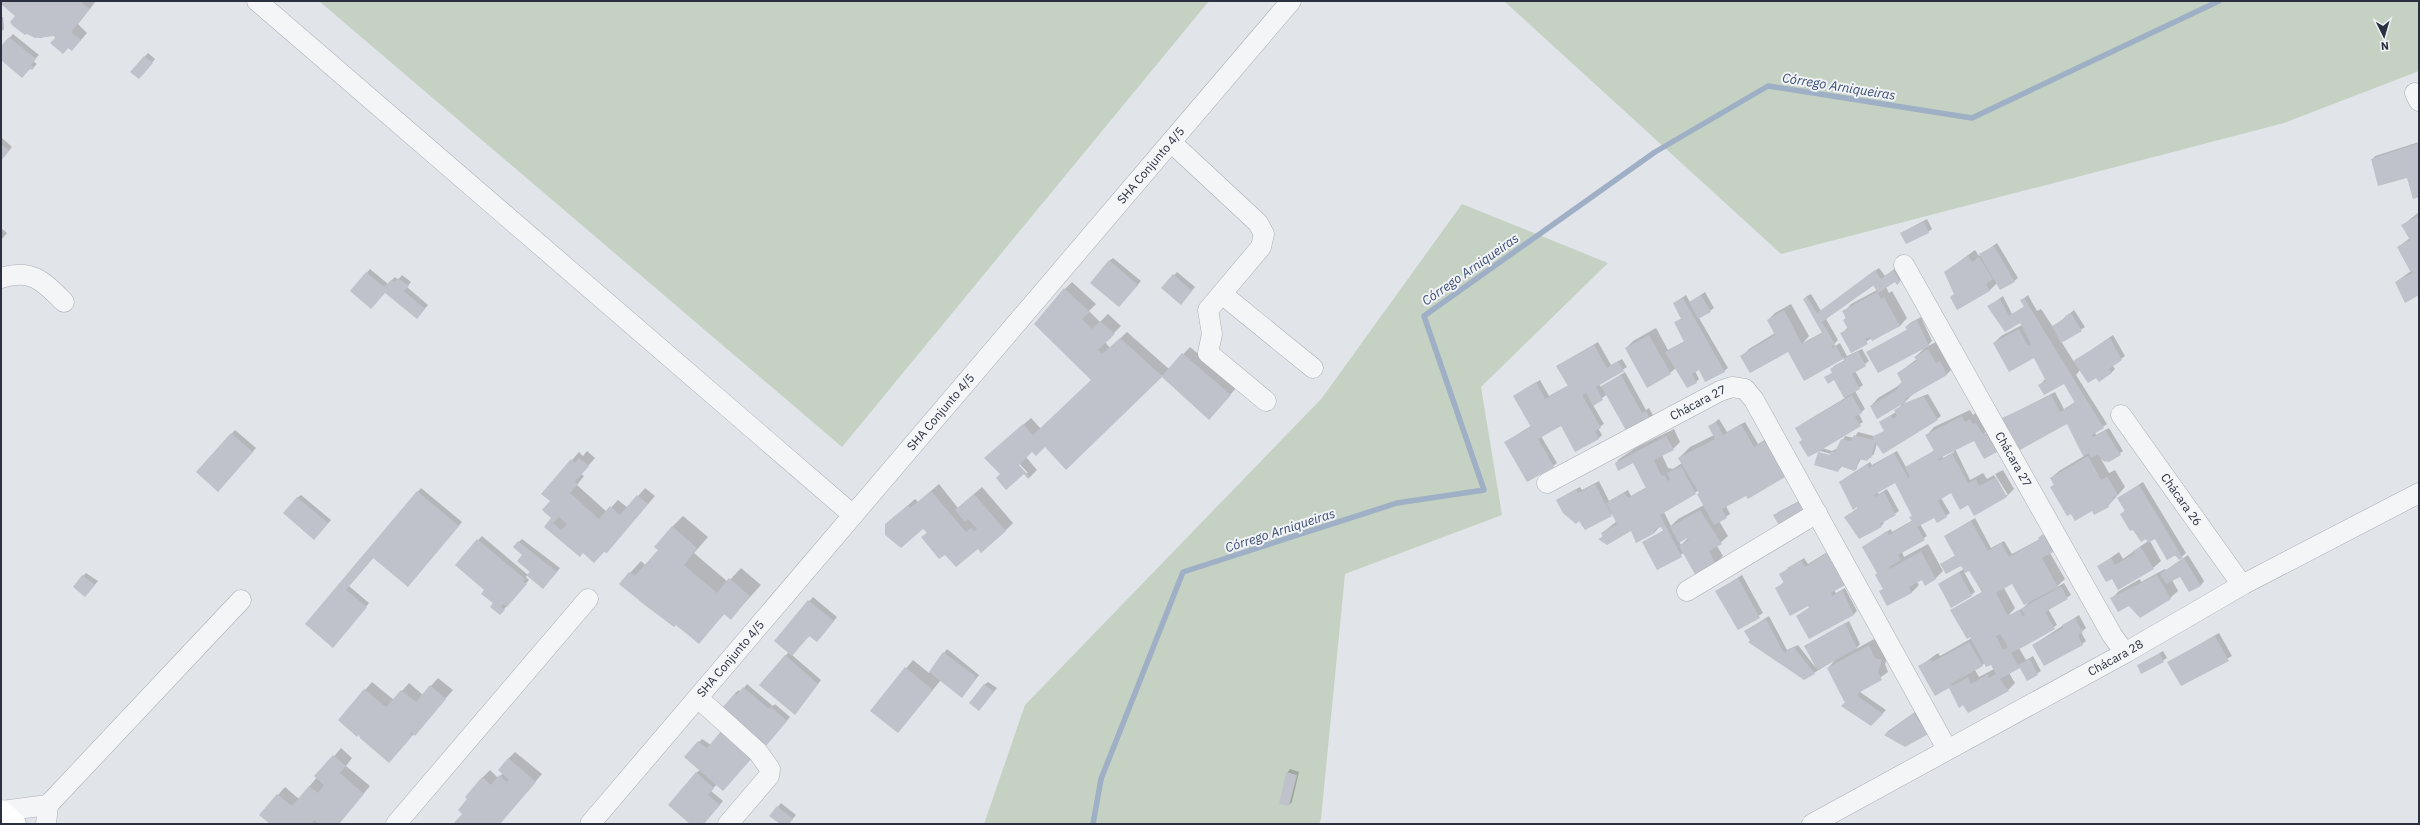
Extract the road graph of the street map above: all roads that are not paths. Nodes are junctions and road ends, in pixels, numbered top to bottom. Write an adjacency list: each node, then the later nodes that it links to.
1 (257, 1): 14 (street)
2 (1291, 1): 3 (street, SHA Conjunto 4/5)
3 (1171, 142): 6 (street); 14 (street, SHA Conjunto 4/5)
4 (1904, 265): 19 (street, Chácara 27)
5 (1, 278): 7 (street)
6 (1222, 294): 8 (street); 9 (street)
7 (64, 302)
8 (1313, 368)
9 (1266, 401)
10 (2121, 415): 15 (street, Chácara 26)
11 (1546, 482): 13 (street, Chácara 27)
12 (2419, 492): 15 (street, Chácara 28)
13 (1817, 513): 16 (street); 21 (street, Chácara 27)
14 (853, 515): 20 (street, SHA Conjunto 4/5)
15 (2242, 585): 19 (street, Chácara 28)
16 (1687, 591)
17 (588, 598): 25 (street)
18 (241, 600): 23 (street)
19 (2125, 653): 21 (street, Chácara 28)
20 (698, 698): 26 (street, SHA Conjunto 4/5); 27 (street)
21 (1947, 749): 28 (street, Chácara 28)
22 (1, 811): 23 (street); 24 (main road)
23 (47, 815)
24 (15, 824)
25 (396, 824)
26 (590, 824)
27 (728, 824)
28 (1812, 824)

